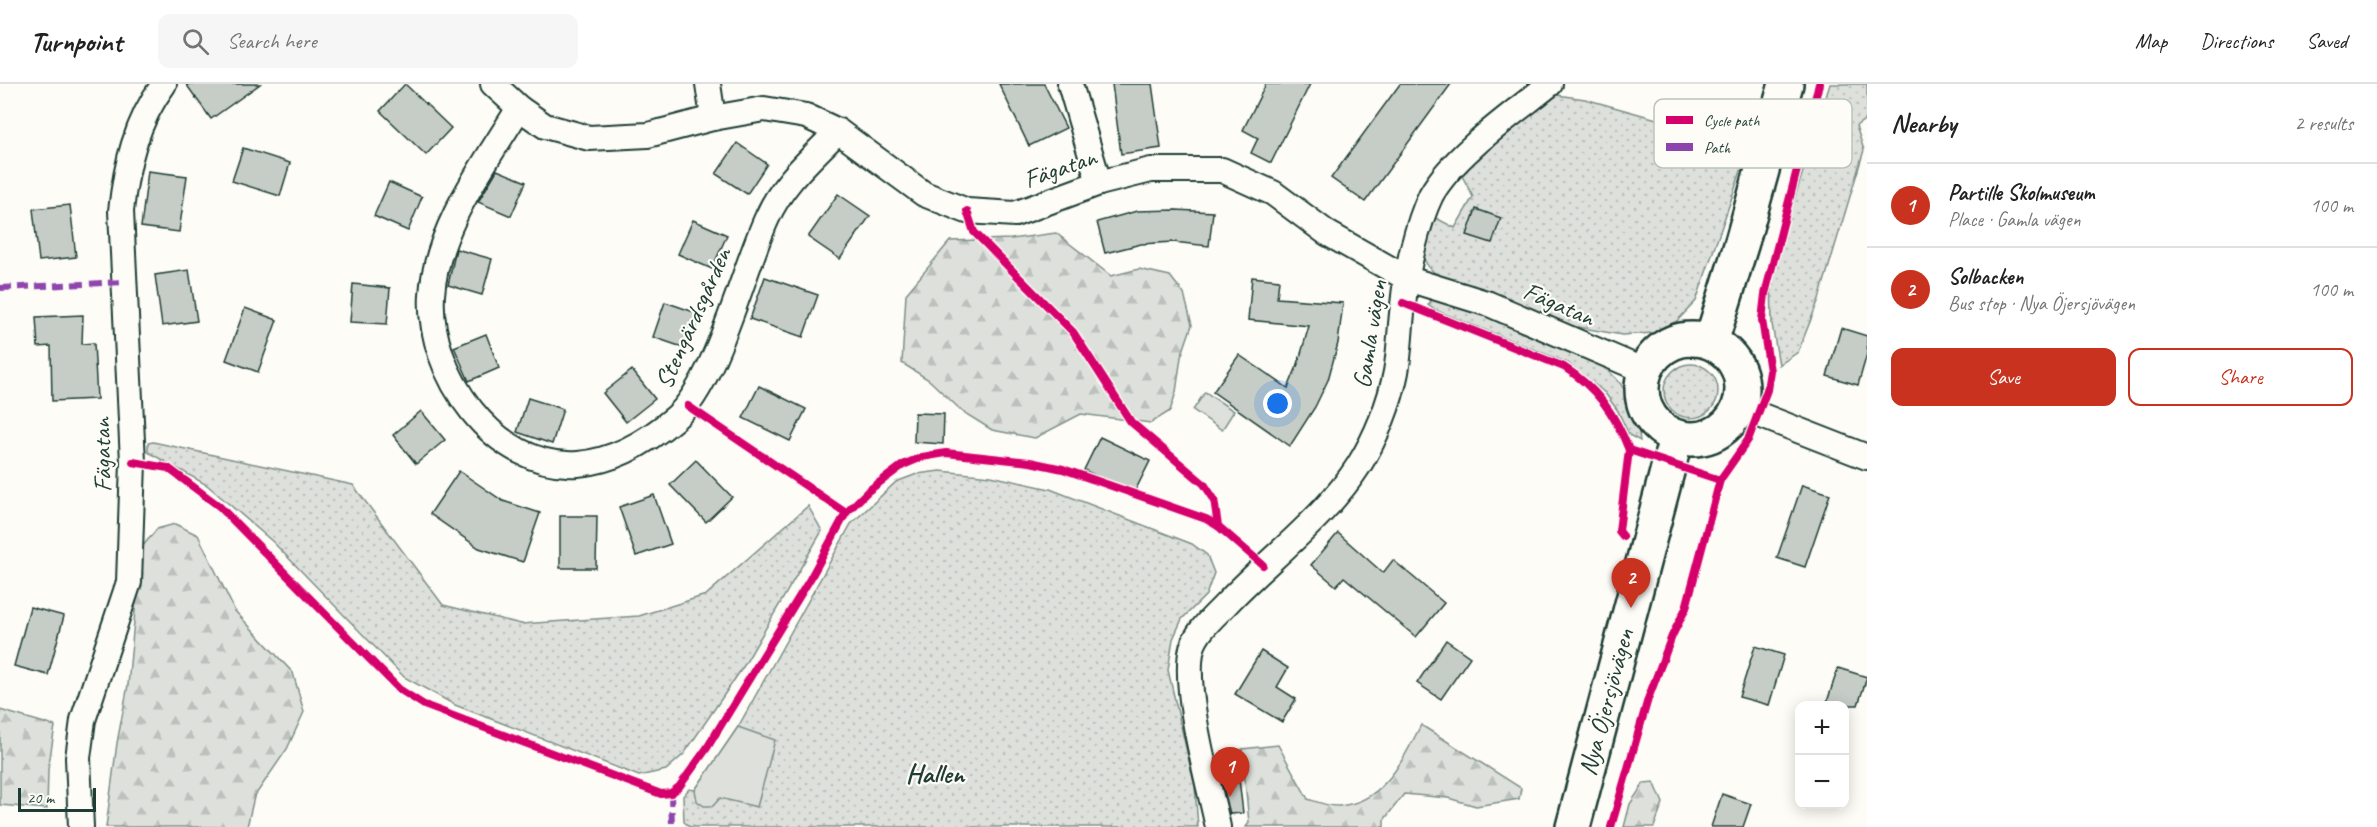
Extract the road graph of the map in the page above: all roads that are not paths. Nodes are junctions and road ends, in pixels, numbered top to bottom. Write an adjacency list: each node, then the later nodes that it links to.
1 (164, 84): 19 (street, Fägatan)
2 (493, 84): 8 (street, Fägatan)
3 (708, 84): 9 (street)
4 (1070, 84): 12 (street)
5 (1550, 84): 13 (street, Gamla vägen)
6 (1786, 84): 7 (street)
7 (1782, 99)
8 (519, 108): 9 (street, Fägatan); 10 (street, Stengärdsgården)
9 (713, 118): 10 (street, Fägatan)
10 (838, 131): 12 (street, Fägatan)
11 (1763, 168): 14 (street)
12 (1099, 183): 13 (street, Fägatan)
13 (1408, 279): 15 (street, Fägatan); 20 (street, Gamla vägen)
14 (1711, 342): 15 (street); 16 (street)
15 (1645, 371): 17 (street)
16 (1740, 407): 17 (street); 18 (street)
17 (1676, 438): 21 (street, Nya Öjersjövägen)
18 (1867, 457)
19 (81, 827)
20 (1218, 827)
21 (1573, 827)

